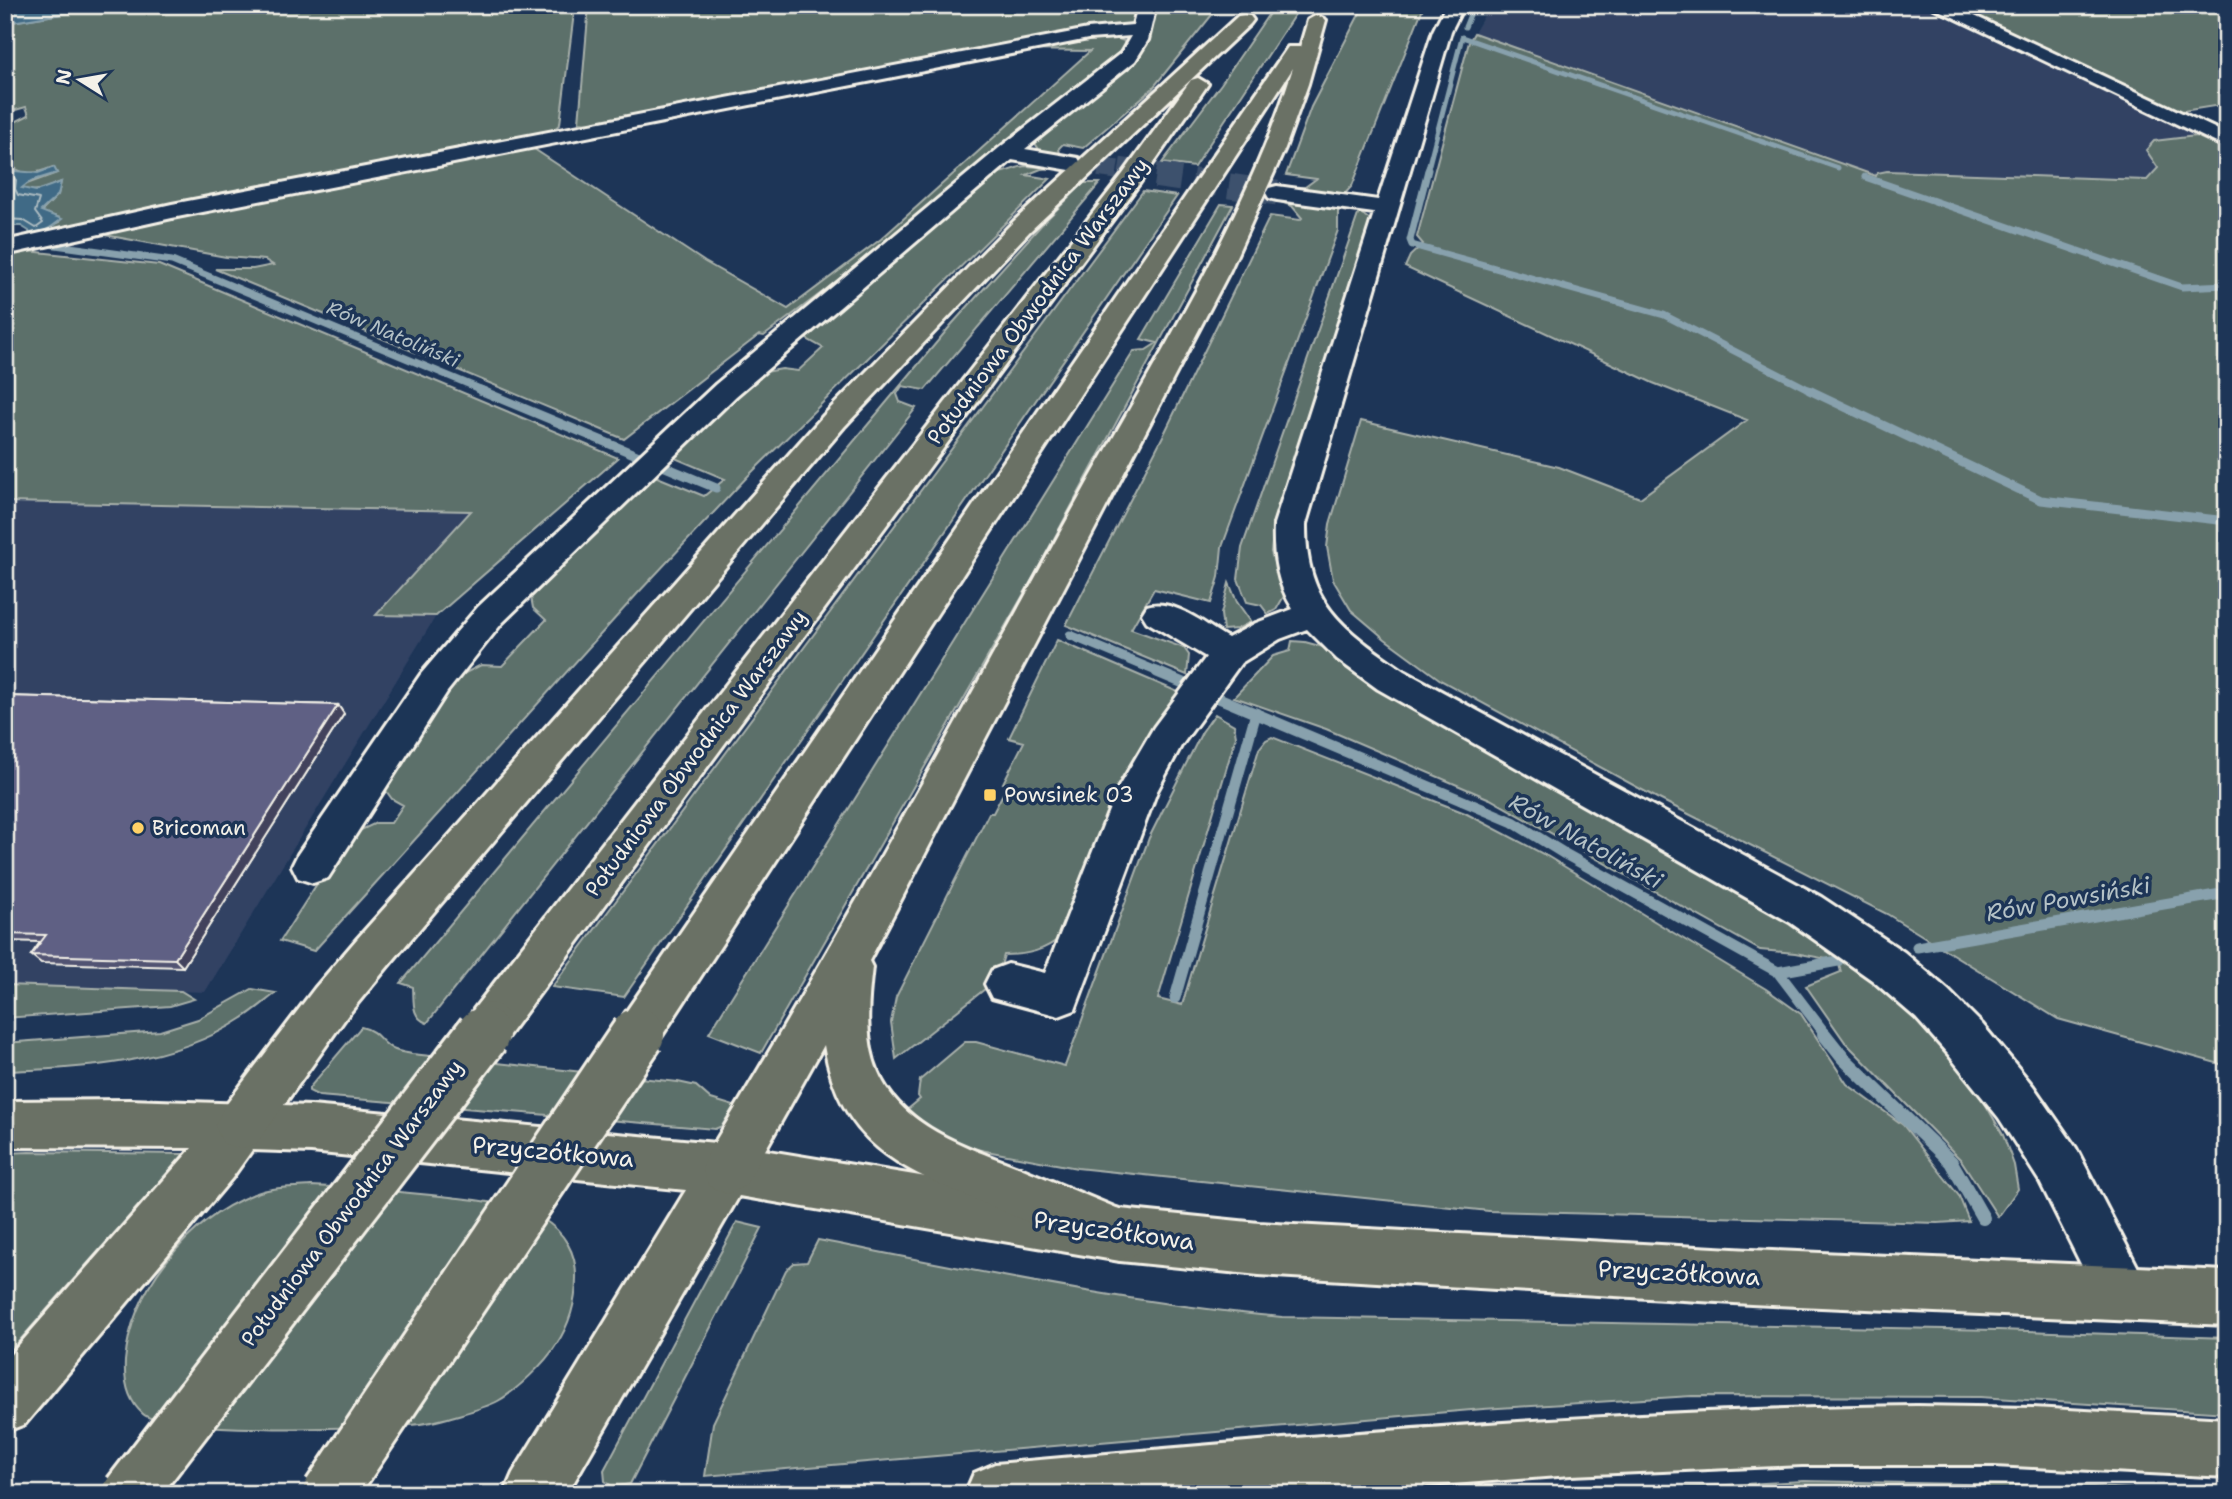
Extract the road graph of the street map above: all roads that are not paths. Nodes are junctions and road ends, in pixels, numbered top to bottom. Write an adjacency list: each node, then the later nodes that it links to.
1 (1147, 5): 6 (street)
2 (1455, 5): 11 (street)
3 (1937, 5): 7 (street)
4 (1249, 13): 20 (main road); 27 (main road, Południowa Obwodnica Warszawy, bridge)
5 (1321, 13): 17 (main road); 28 (main road, bridge)
6 (1141, 30): 8 (street); 12 (street)
7 (2227, 142)
8 (1007, 153): 9 (street); 16 (street)
9 (1070, 163)
10 (1277, 193): 11 (street)
11 (1387, 208): 14 (street)
12 (5, 248)
13 (1159, 614): 15 (street)
14 (1313, 614): 15 (street); 23 (street)
15 (1221, 663): 18 (street)
16 (313, 866)
17 (852, 953): 21 (main road); 22 (main road)
18 (1008, 984)
19 (5, 1124): 20 (main road, Przyczółkowa)
20 (240, 1126): 21 (main road, Przyczółkowa); 25 (main road)
21 (727, 1169): 22 (main road, Przyczółkowa); 29 (main road)
22 (1120, 1235): 23 (main road, Przyczółkowa)
23 (2124, 1293): 24 (main road, Przyczółkowa)
24 (2227, 1298)
25 (5, 1404)
26 (2227, 1448): 30 (main road)
27 (129, 1494)
28 (329, 1494)
29 (534, 1494)
30 (995, 1494)

